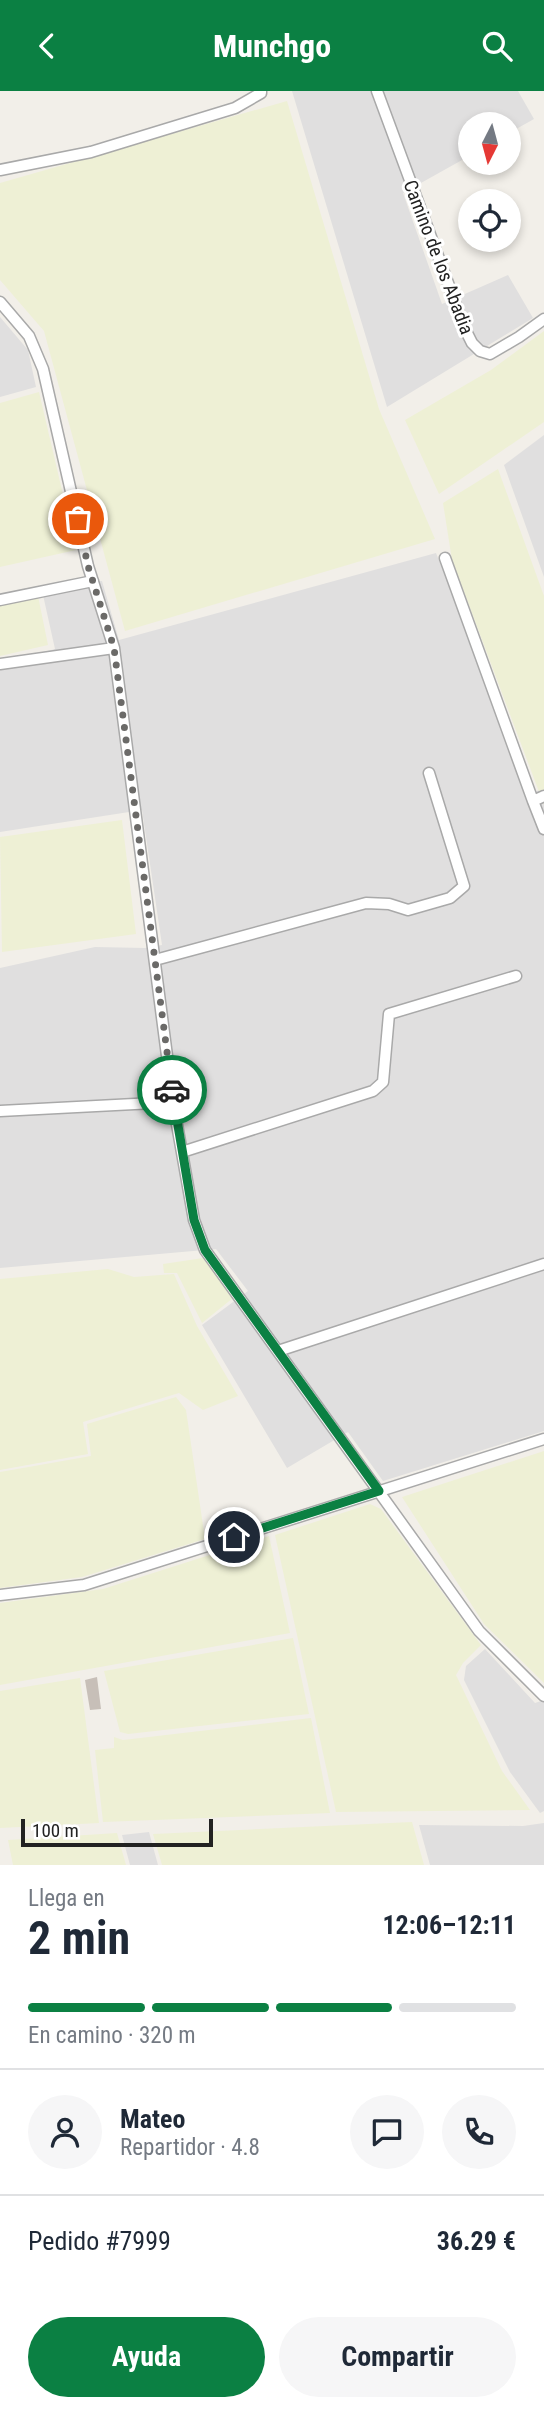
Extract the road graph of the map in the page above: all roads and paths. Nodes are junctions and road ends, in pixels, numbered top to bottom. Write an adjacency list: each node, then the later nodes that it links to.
1 (261, 91): 3 (street)
2 (377, 91): 5 (street, Camino de los Abadia)
3 (0, 170)
4 (0, 302): 7 (street)
5 (544, 319)
6 (445, 558): 12 (street)
7 (93, 581): 8 (street); 9 (street)
8 (0, 600)
9 (114, 648): 10 (street); 14 (street)
10 (0, 664)
11 (429, 773): 14 (street)
12 (539, 799): 13 (street)
13 (544, 829)
14 (155, 960): 16 (street)
15 (516, 976): 18 (street)
16 (173, 1102): 17 (street); 18 (street)
17 (0, 1111)
18 (182, 1152): 20 (street)
19 (544, 1264): 20 (street)
20 (278, 1351): 22 (street)
21 (544, 1439): 22 (street)
22 (379, 1491): 23 (street); 24 (street)
23 (0, 1595)
24 (544, 1696)

